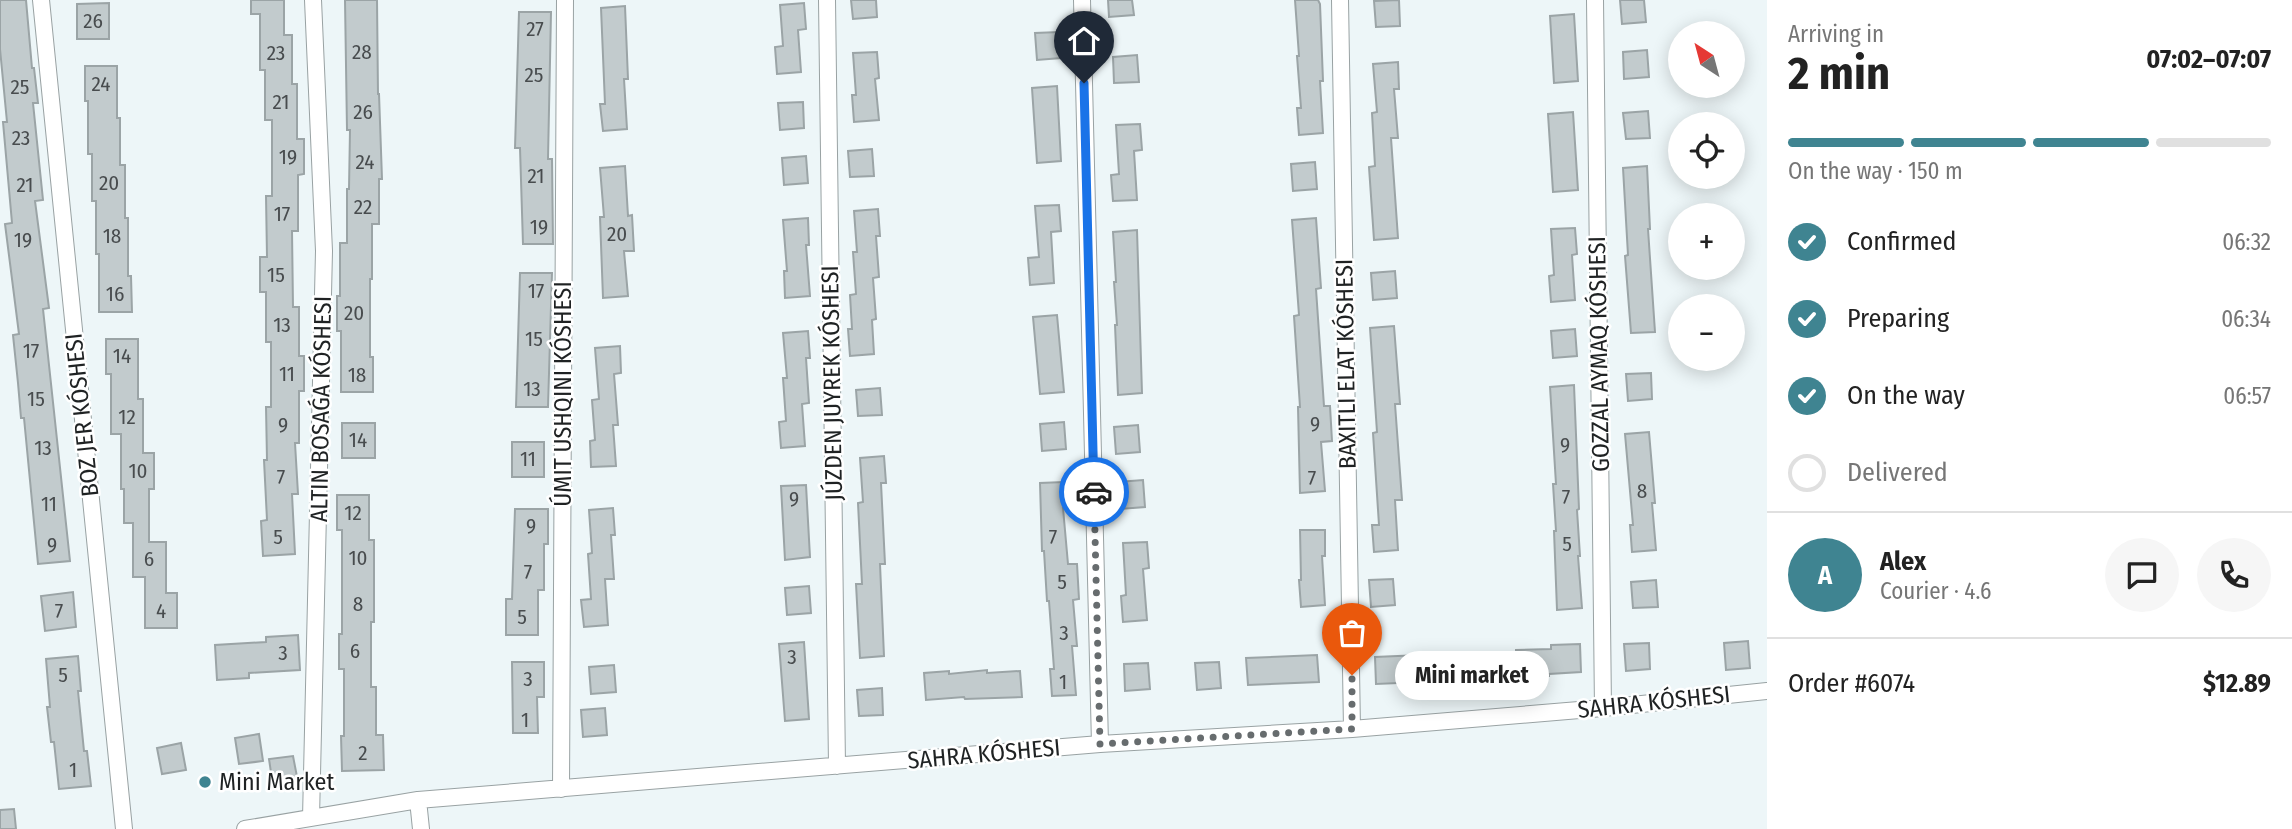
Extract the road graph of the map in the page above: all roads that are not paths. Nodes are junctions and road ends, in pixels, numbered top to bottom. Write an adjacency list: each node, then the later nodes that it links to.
1 (41, 0): 16 (street, BOZ JER KÓSHESI)
2 (313, 0): 15 (street)
3 (565, 0): 13 (street)
4 (827, 0): 12 (street, JÚZDEN JUYREK KÓSHESI)
5 (1082, 0): 11 (street)
6 (1340, 0): 10 (street)
7 (1595, 0): 9 (street, GOZZAL AYMAQ KÓSHESI)
8 (1767, 691): 9 (street, SAHRA KÓSHESI)
9 (1603, 708): 10 (street, SAHRA KÓSHESI)
10 (1352, 729): 11 (street, SAHRA KÓSHESI)
11 (1100, 744): 12 (street, SAHRA KÓSHESI)
12 (837, 766): 13 (street, SAHRA KÓSHESI)
13 (561, 789): 14 (street, SAHRA KÓSHESI)
14 (418, 800): 15 (street, SAHRA KÓSHESI); 18 (street)
15 (311, 818): 17 (street, SAHRA KÓSHESI)
16 (124, 829)
17 (245, 829)
18 (421, 829)

